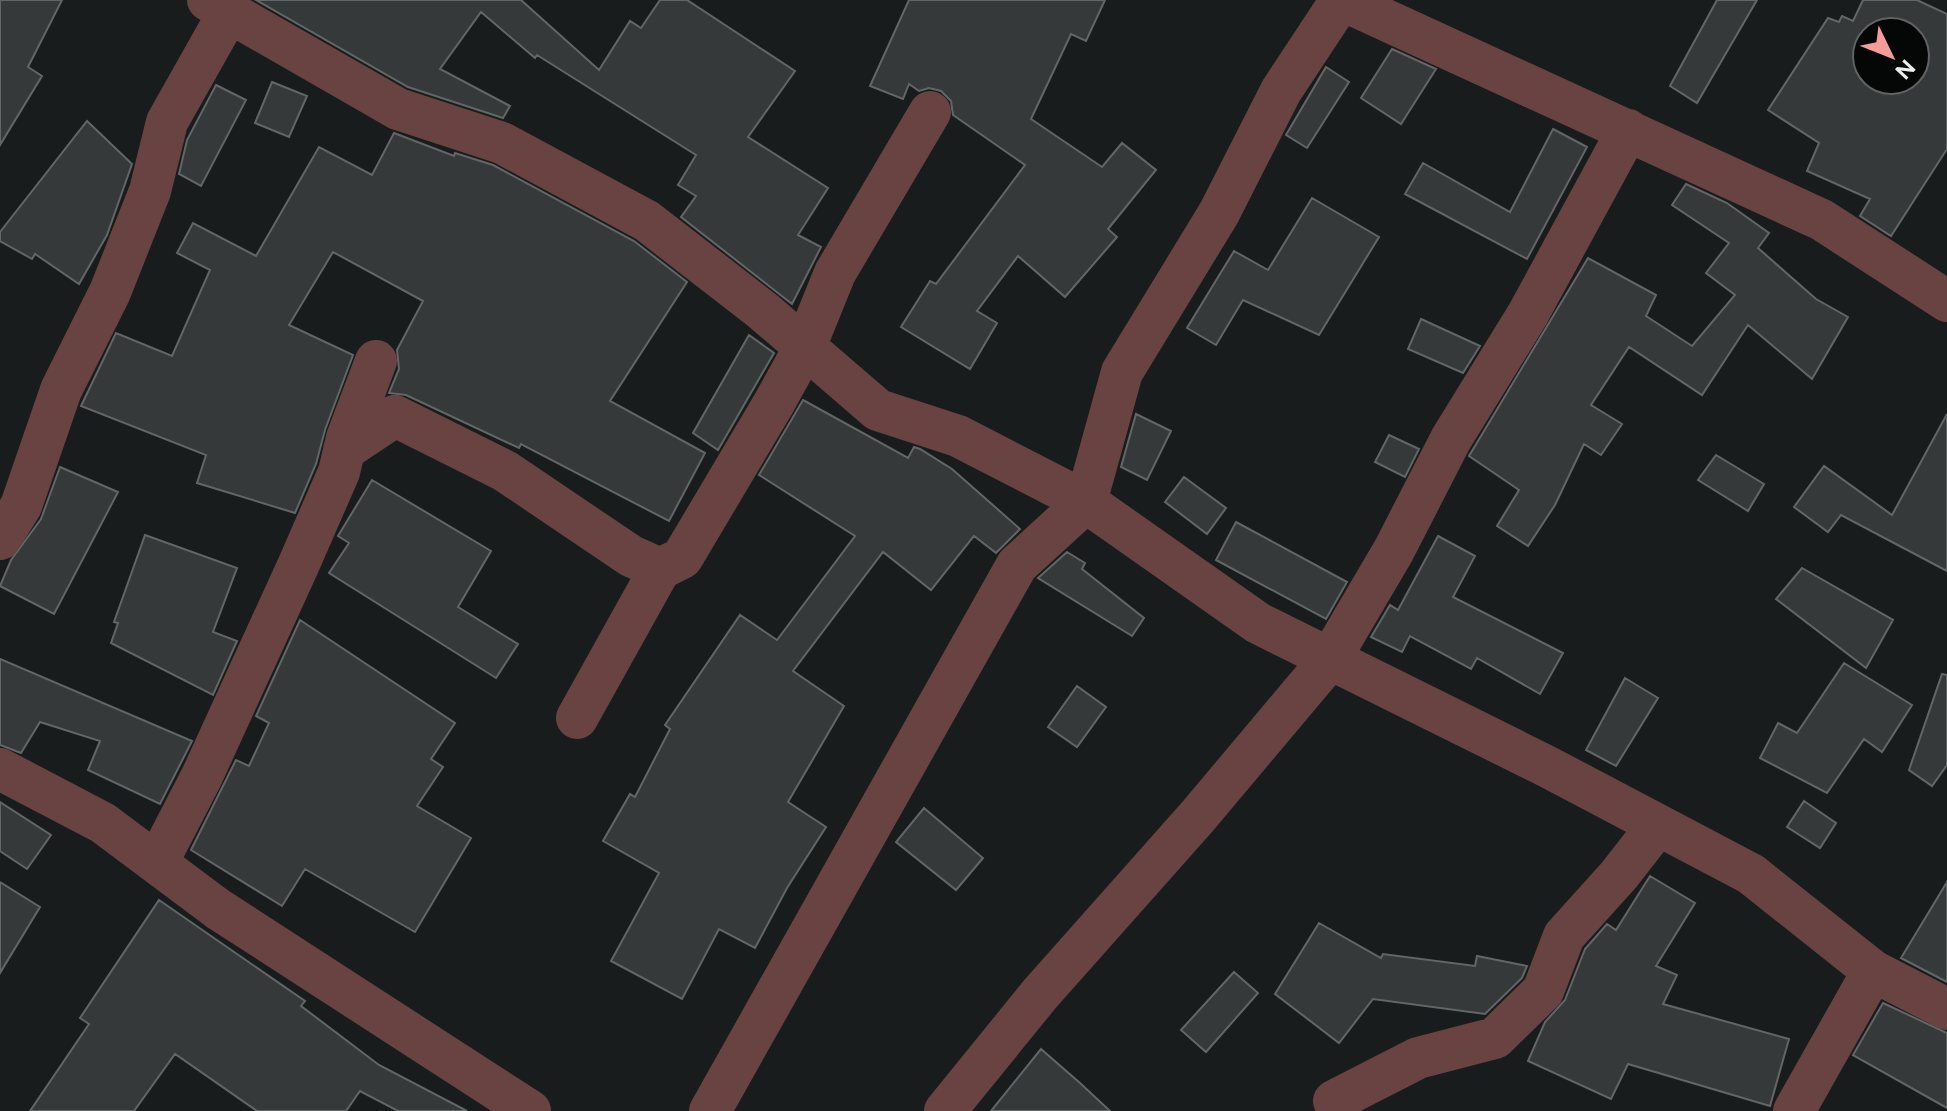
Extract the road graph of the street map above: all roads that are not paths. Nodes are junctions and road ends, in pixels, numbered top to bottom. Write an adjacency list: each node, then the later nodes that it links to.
1 (1342, 0): 4 (street); 9 (street)
2 (218, 6): 6 (street); 10 (street)
3 (930, 112): 6 (street)
4 (1628, 130): 5 (street); 12 (street)
5 (1947, 301)
6 (805, 347): 9 (street); 11 (street)
7 (376, 361): 8 (street)
8 (344, 450): 11 (street); 16 (street)
9 (1086, 502): 12 (street); 21 (street)
10 (0, 539)
11 (660, 569): 13 (street)
12 (1330, 659): 15 (street); 22 (street)
13 (577, 718)
14 (0, 769): 16 (street)
15 (1658, 825): 17 (street); 19 (street)
16 (157, 863): 20 (street)
17 (1873, 971): 18 (street); 23 (street)
18 (1947, 1009)
19 (1330, 1108)
20 (530, 1111)
21 (710, 1111)
22 (945, 1111)
23 (1794, 1111)

